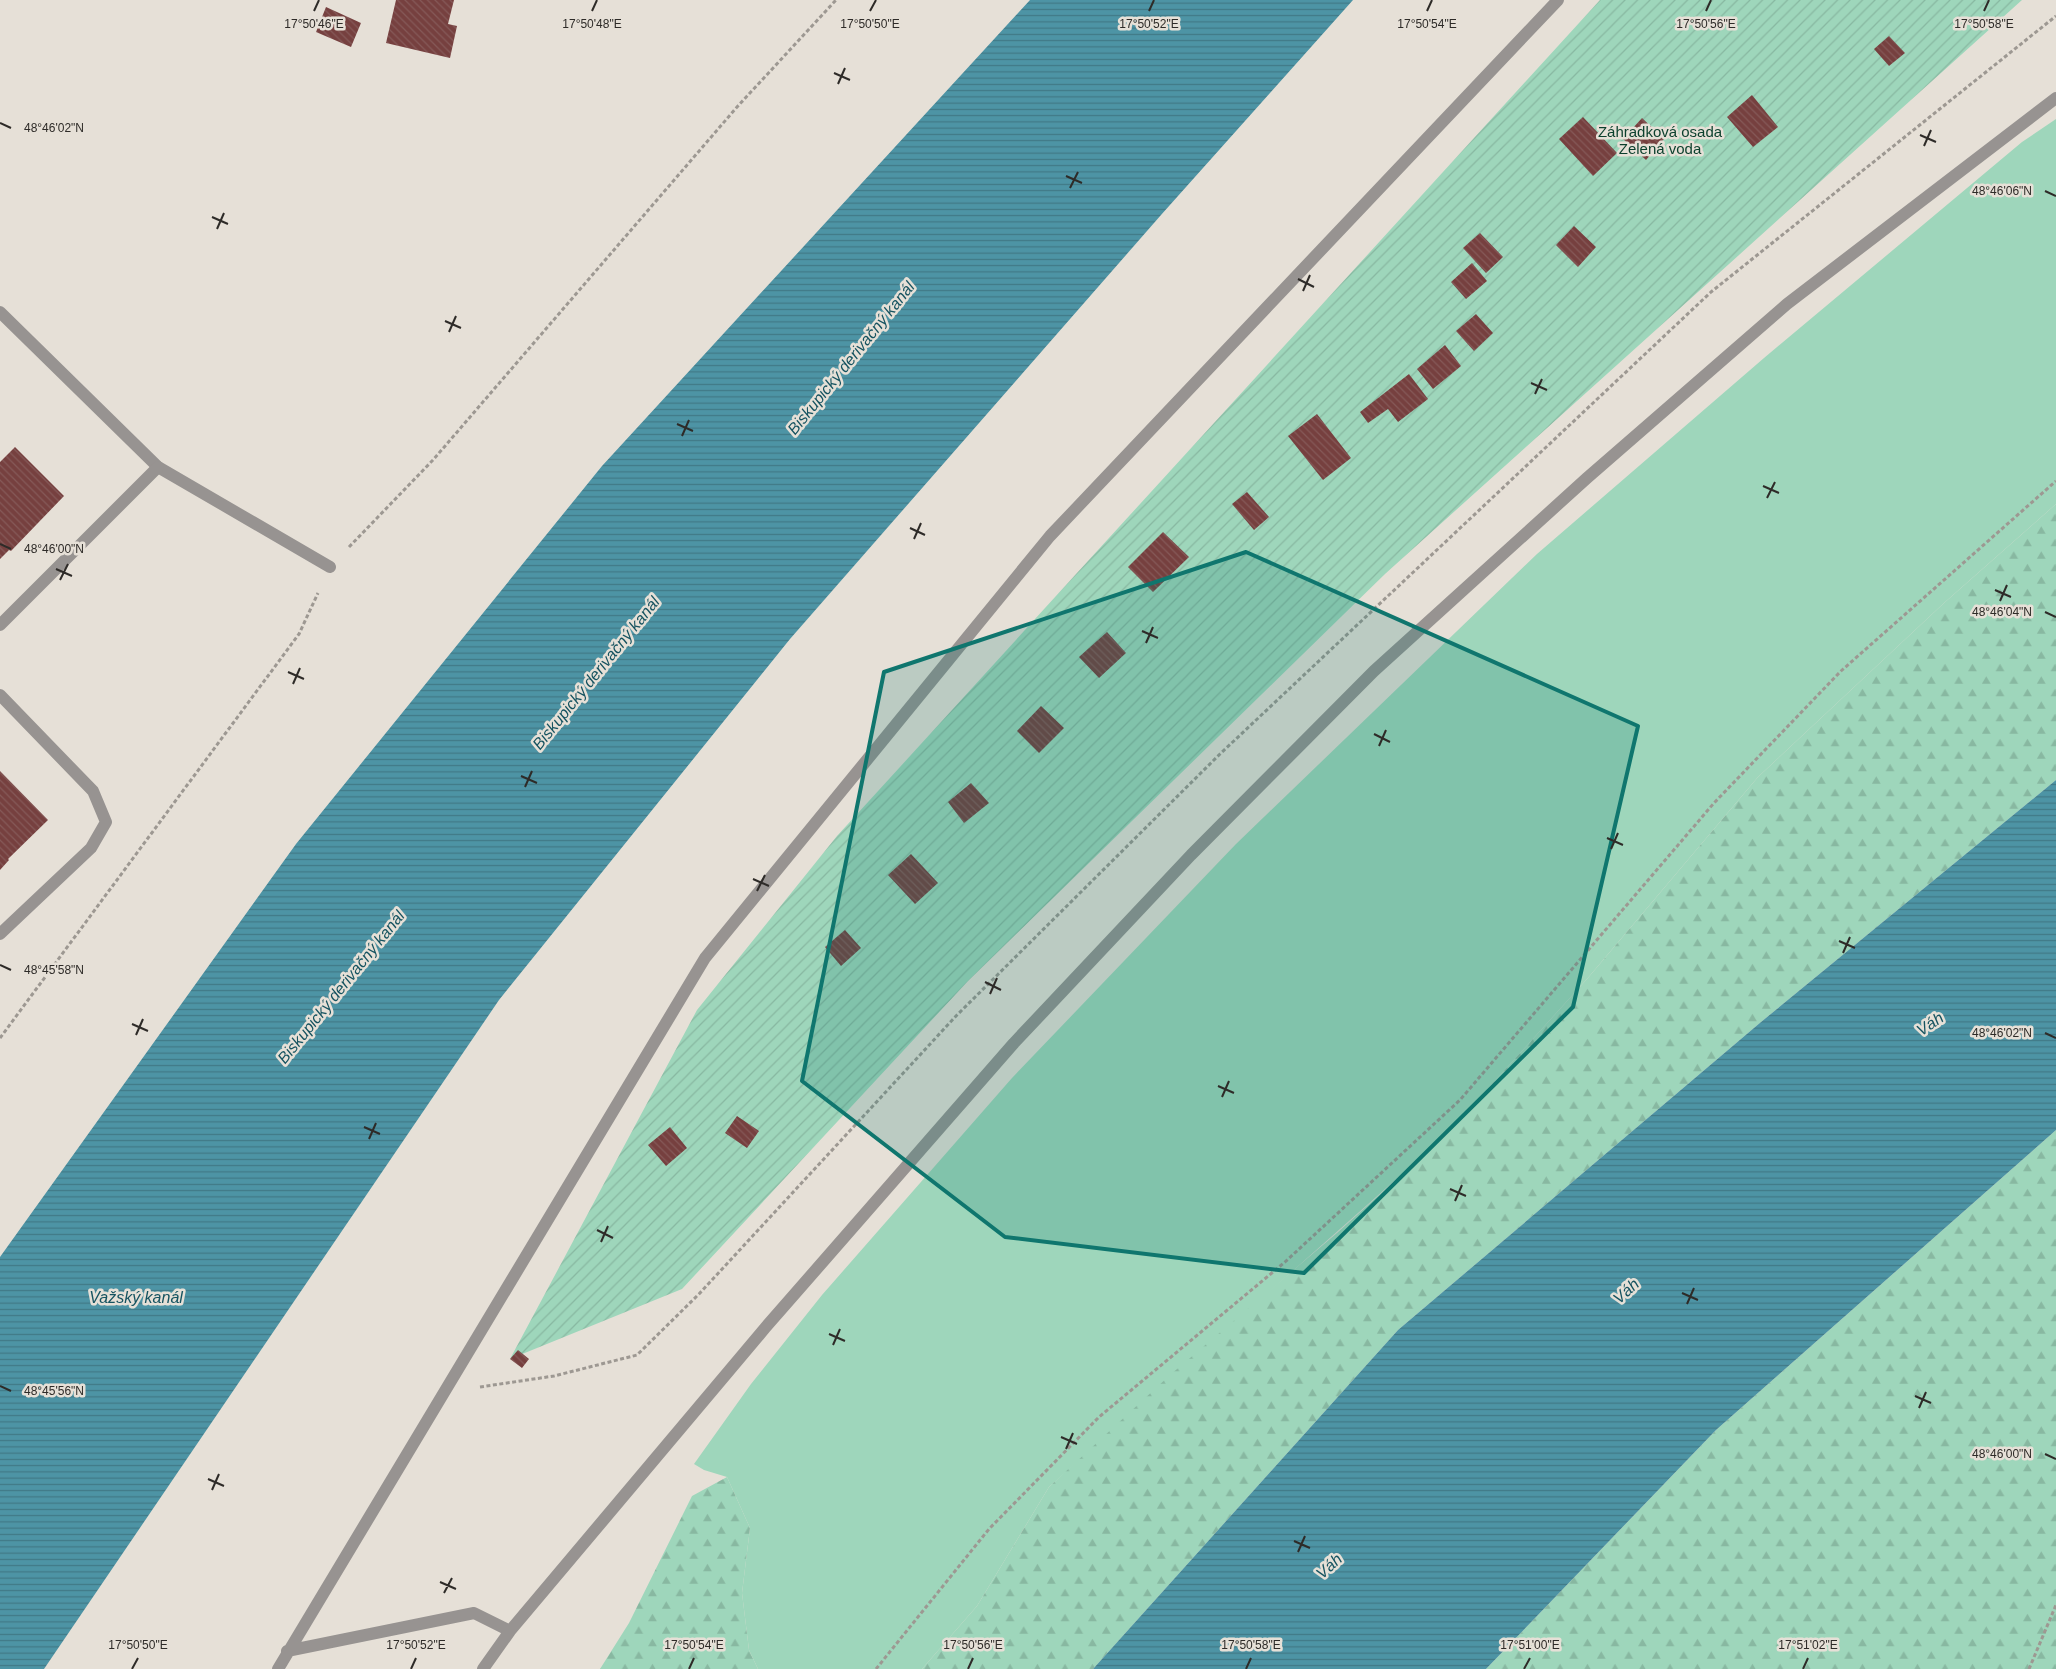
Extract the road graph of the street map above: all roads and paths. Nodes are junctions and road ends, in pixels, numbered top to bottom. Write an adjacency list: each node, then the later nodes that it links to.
1 (836, 0): 8 (path)
2 (1558, 0): 13 (street)
3 (2056, 16): 13 (path)
4 (2056, 98): 15 (street)
5 (0, 312): 6 (street)
6 (158, 466): 8 (street); 9 (street)
7 (2056, 481): 19 (path)
8 (330, 567): 12 (path)
9 (0, 625)
10 (0, 695): 11 (street)
11 (0, 934)
12 (0, 1038)
13 (449, 1384): 16 (street)
14 (2056, 1605): 20 (path)
15 (510, 1631): 16 (street); 18 (street)
16 (287, 1651): 17 (street)
17 (278, 1669)
18 (483, 1669)
19 (876, 1669)
20 (2029, 1669)

